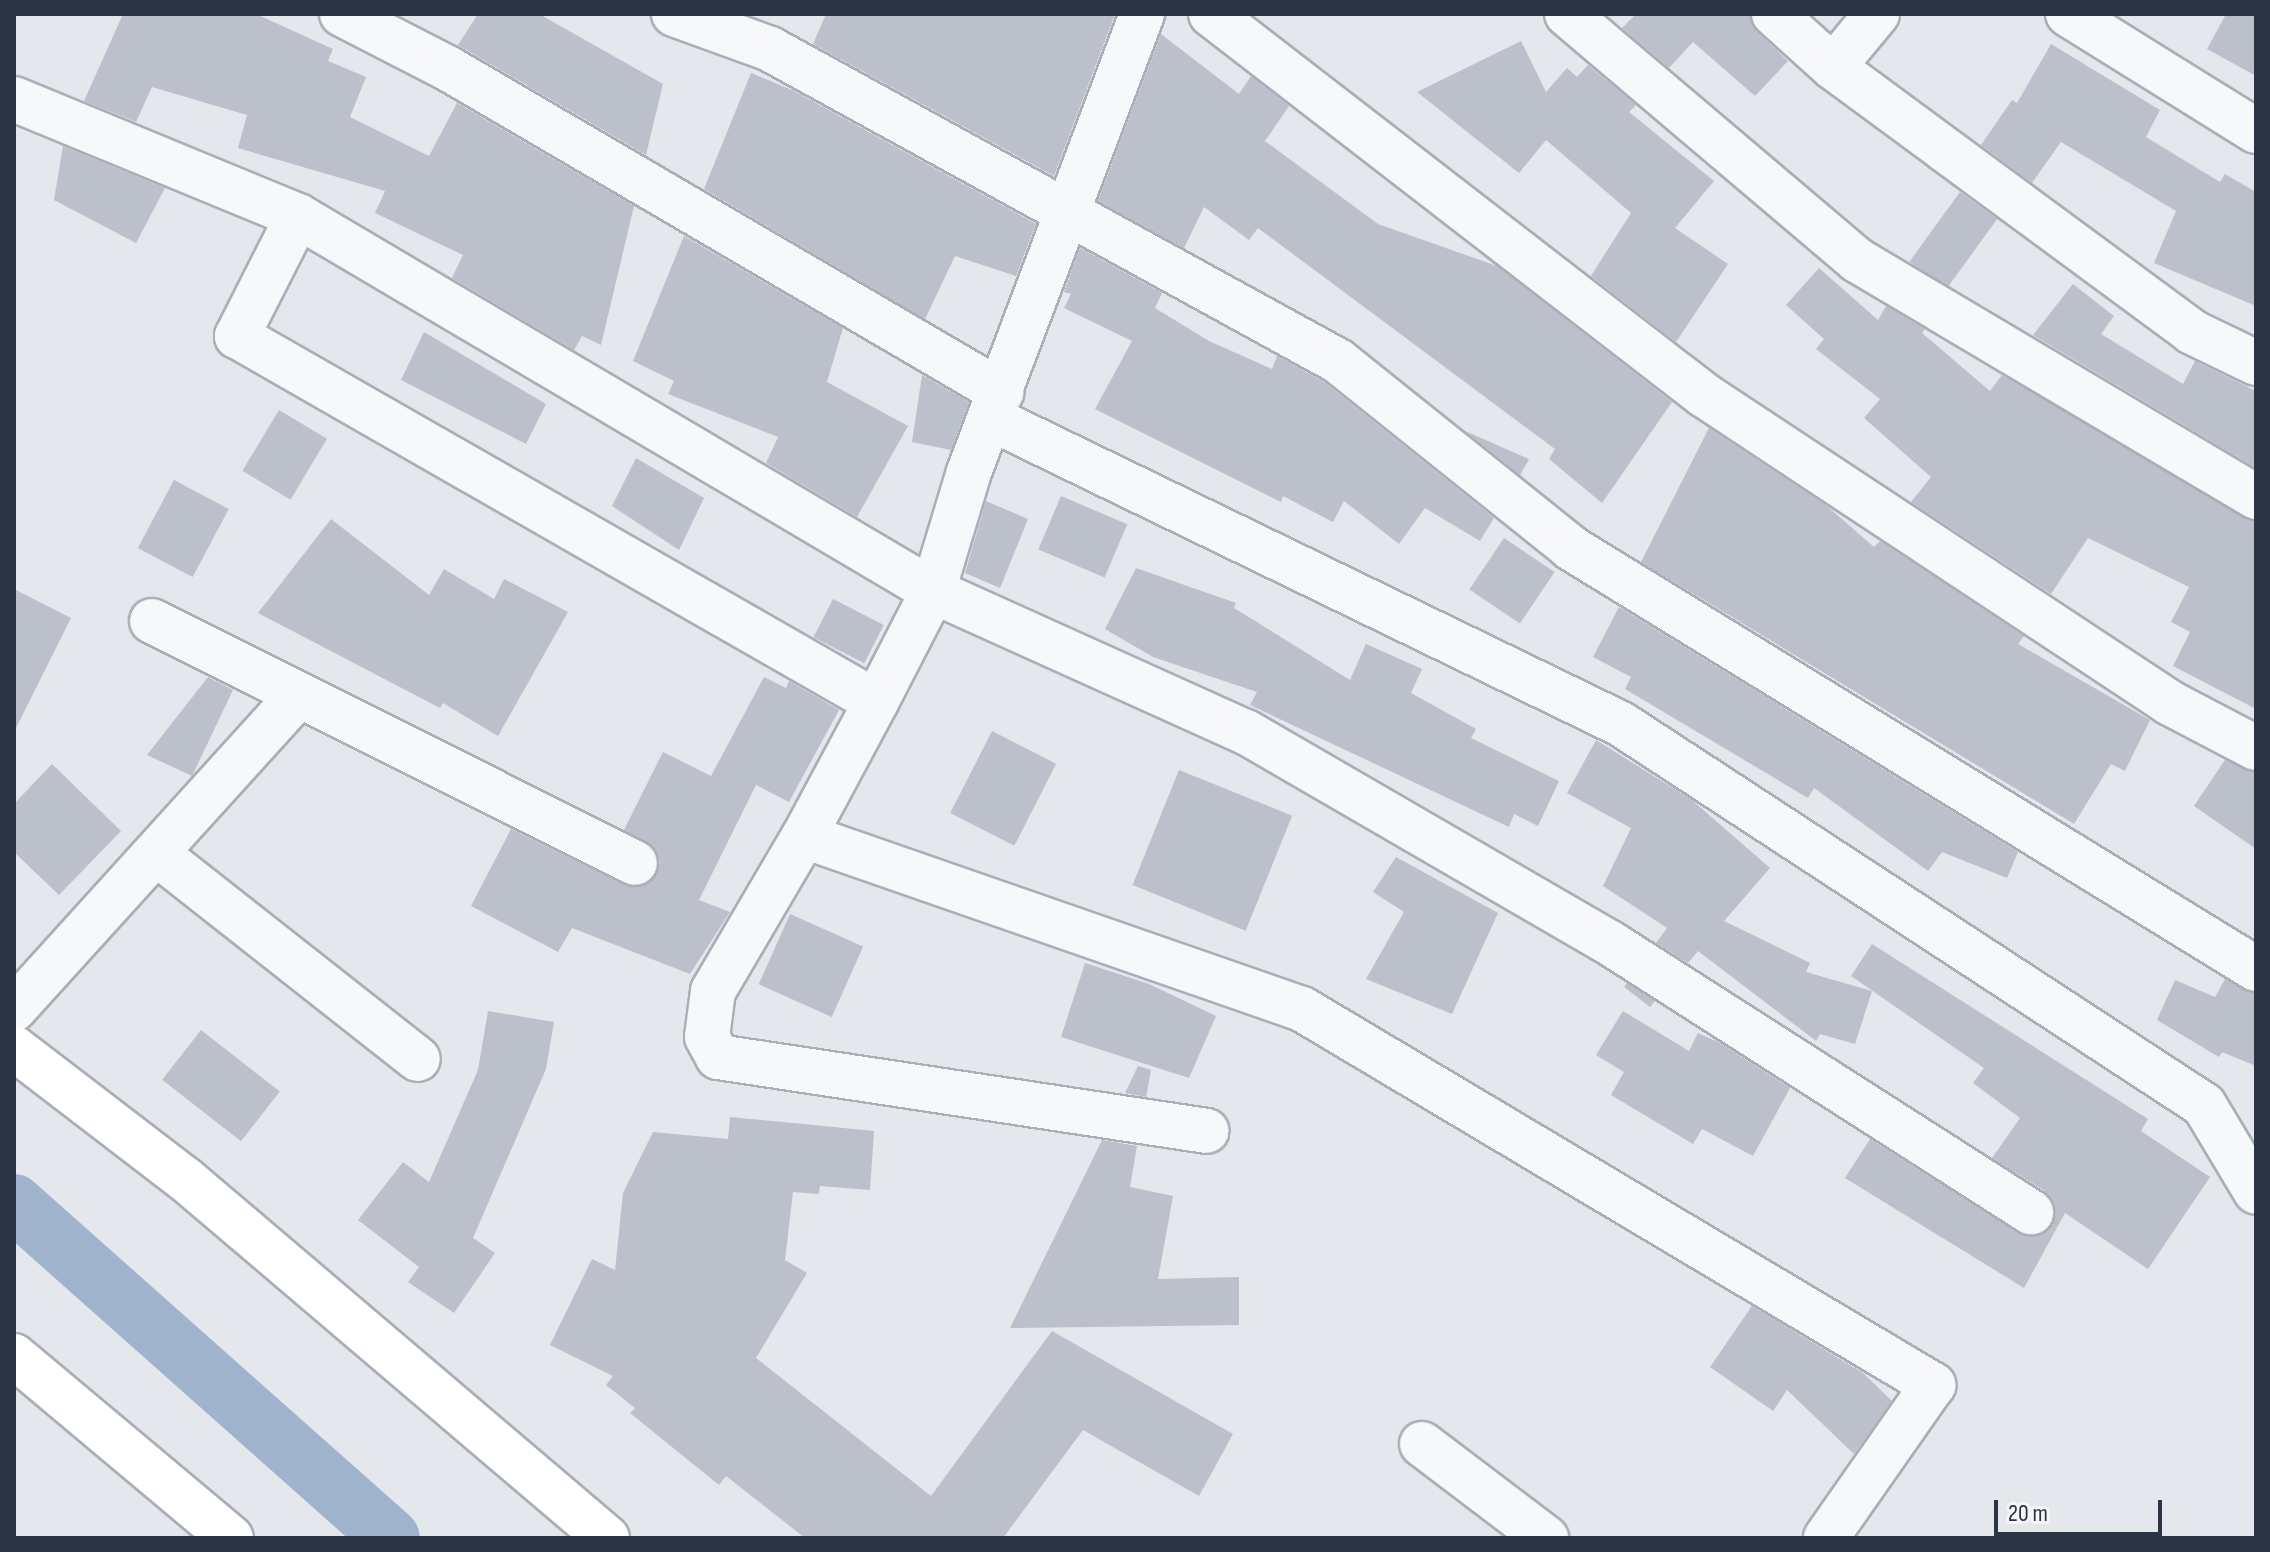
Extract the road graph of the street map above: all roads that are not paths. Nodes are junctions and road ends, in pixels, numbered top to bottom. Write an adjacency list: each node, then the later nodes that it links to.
1 (342, 14): 15 (street)
2 (674, 14): 13 (street)
3 (1142, 14): 13 (street)
4 (1211, 14): 21 (street)
5 (1567, 14): 16 (street)
6 (1774, 14): 9 (street)
7 (1877, 14): 9 (street)
8 (2068, 14): 11 (street)
9 (1833, 67): 14 (street)
10 (14, 99): 12 (street)
11 (2256, 131)
12 (298, 216): 17 (street); 20 (street)
13 (1069, 218): 15 (street); 25 (street)
14 (2256, 363)
15 (995, 405): 17 (street); 30 (street)
16 (2256, 497)
17 (933, 591): 20 (street); 31 (street)
18 (152, 621): 19 (street)
19 (299, 695): 23 (street); 24 (street)
20 (876, 702): 22 (street)
21 (2256, 748)
22 (804, 836): 29 (street); 37 (street)
23 (156, 853): 26 (street); 28 (street)
24 (635, 863)
25 (2256, 969)
26 (14, 1009)
27 (14, 1048): 35 (main road)
28 (418, 1059)
29 (1206, 1131)
30 (2256, 1192)
31 (2031, 1212)
32 (14, 1356): 36 (main road)
33 (1422, 1444): 34 (street)
34 (1524, 1531)
35 (605, 1537)
36 (231, 1538)
37 (1826, 1538)

